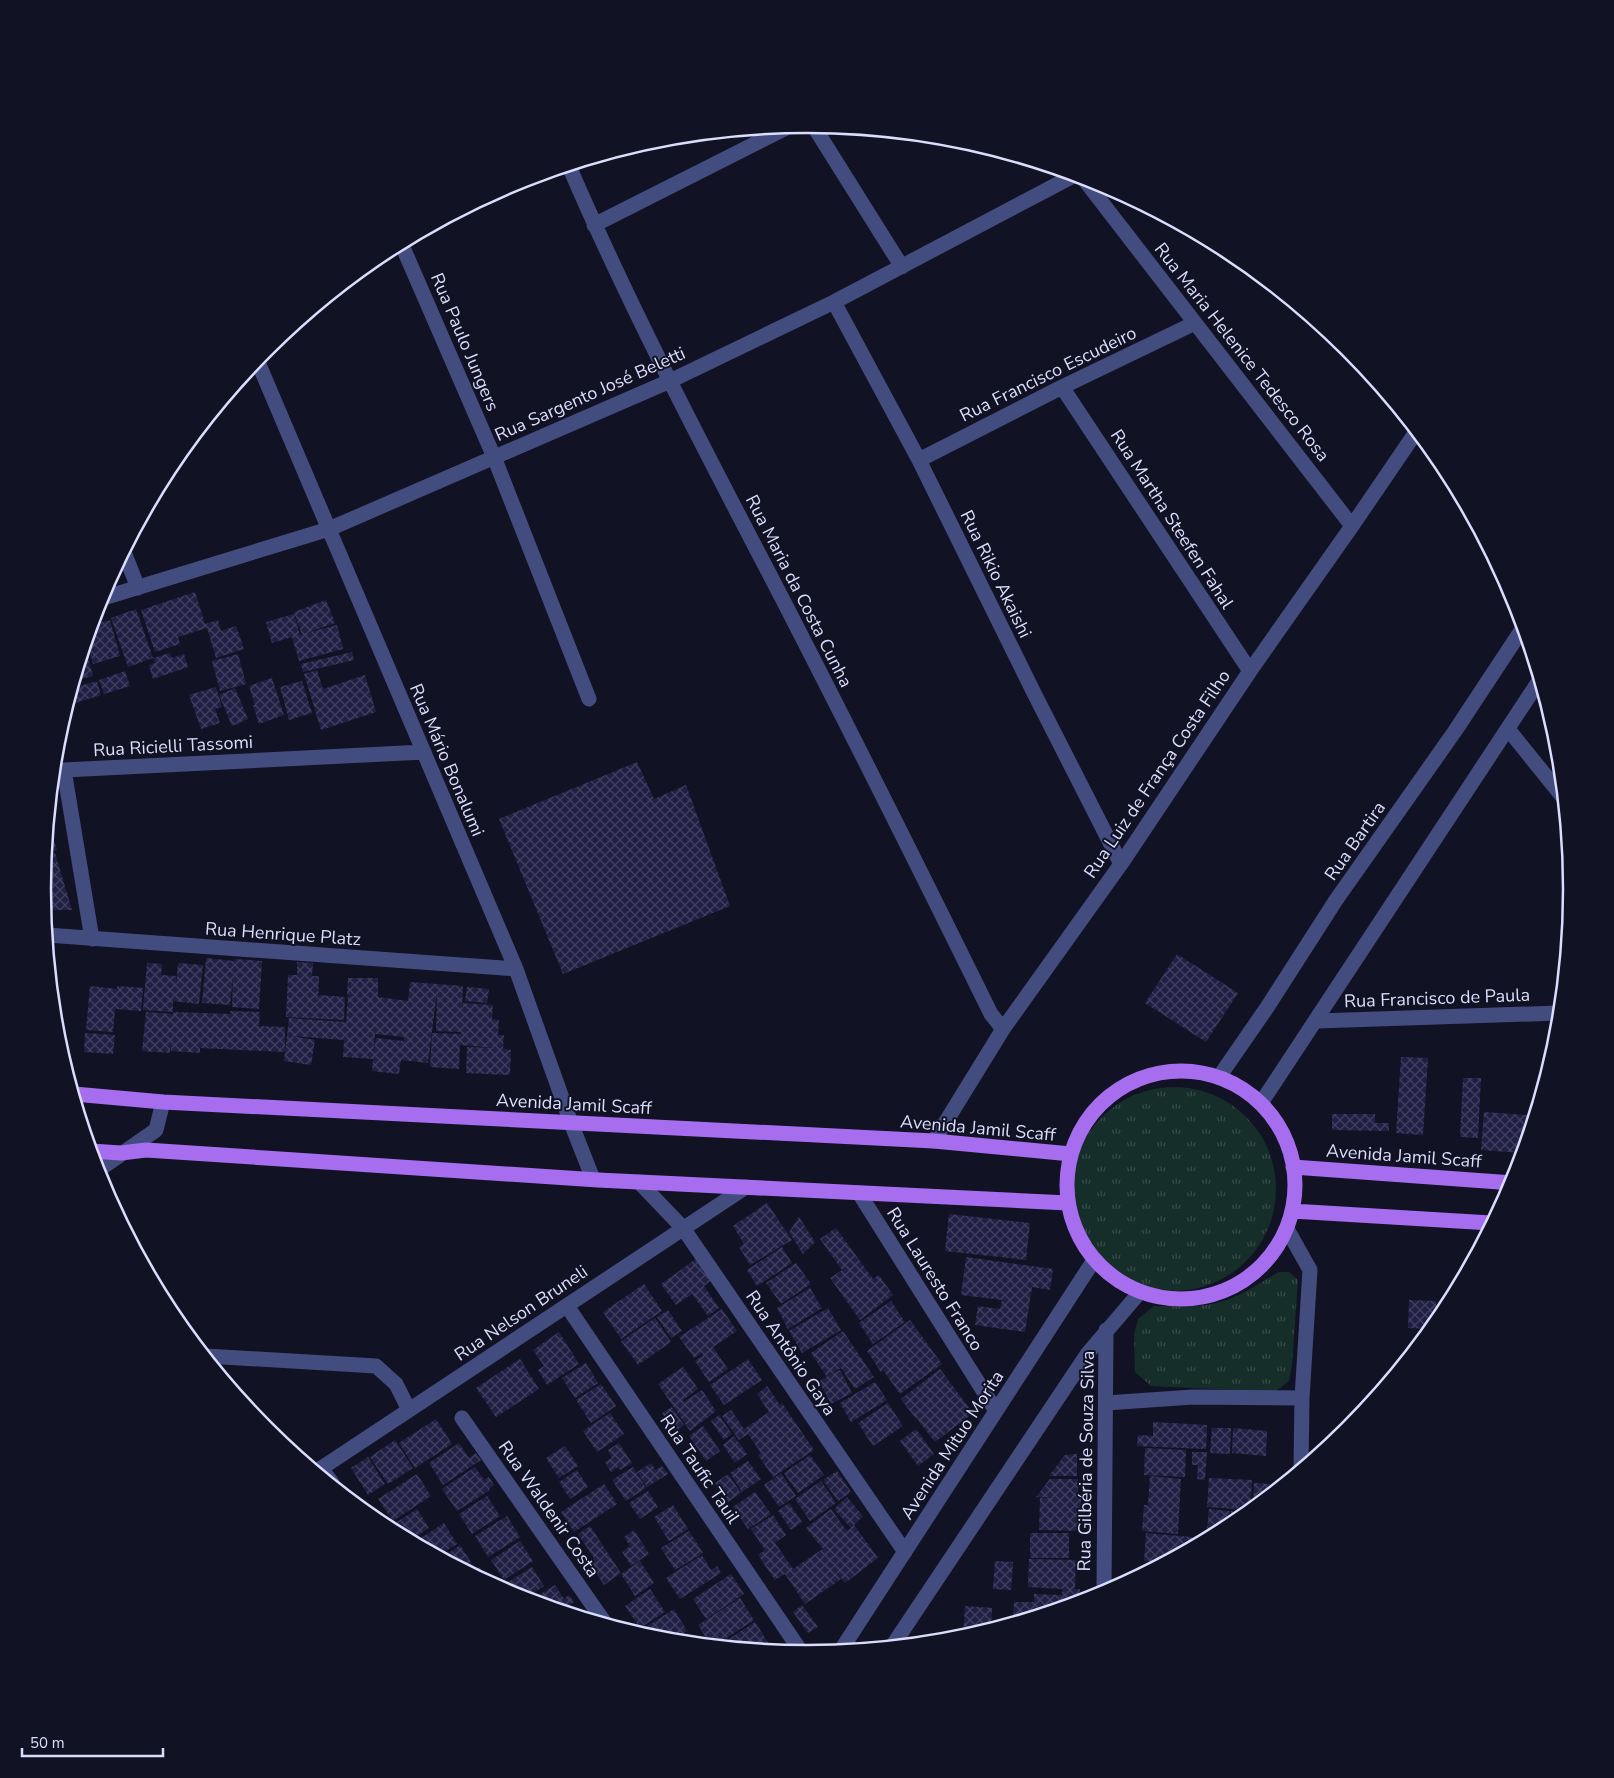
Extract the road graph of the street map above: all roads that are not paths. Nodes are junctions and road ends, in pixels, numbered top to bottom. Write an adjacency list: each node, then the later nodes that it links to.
1 (818, 133): 8 (street)
2 (773, 134): 6 (street)
3 (571, 171): 6 (street, Rua Maria da Costa Cunha)
4 (1067, 179): 8 (street, Rua Sargento José Beletti)
5 (1092, 189): 10 (street, Rua Maria Helenice Tedesco Rosa)
6 (594, 225): 12 (street, Rua Maria da Costa Cunha)
7 (405, 250): 15 (street, Rua Paulo Jungers)
8 (902, 267): 9 (street, Rua Sargento José Beletti)
9 (834, 302): 12 (street, Rua Sargento José Beletti); 16 (street, Rua Rikio Akaishi)
10 (1195, 322): 13 (street, Rua Francisco Escudeiro); 17 (street, Rua Maria Helenice Tedesco Rosa)
11 (261, 368): 18 (street, Rua Mário Bonalumi)
12 (670, 381): 15 (street, Rua Sargento José Beletti); 35 (street, Rua Maria da Costa Cunha)
13 (1062, 386): 16 (street, Rua Francisco Escudeiro); 23 (street, Rua Martha Steefen Fahal)
14 (1413, 437): 17 (street, Rua Luiz de França Costa Filho)
15 (494, 457): 18 (street, Rua Sargento José Beletti); 25 (street, Rua Paulo Jungers)
16 (919, 460): 29 (street, Rua Rikio Akaishi)
17 (1352, 526): 23 (street, Rua Luiz de França Costa Filho)
18 (329, 529): 20 (street, Rua Sargento José Beletti); 27 (street, Rua Mário Bonalumi)
19 (127, 560): 20 (street)
20 (138, 588): 21 (street, Rua Sargento José Beletti)
21 (111, 596)
22 (1519, 635): 36 (street, Rua Bartira)
23 (1250, 671): 29 (street, Rua Luiz de França Costa Filho)
24 (1535, 687): 26 (street)
25 (589, 698)
26 (1508, 729): 28 (street); 34 (street)
27 (424, 752): 31 (street, Rua Ricielli Tassomi); 32 (street, Rua Mário Bonalumi)
28 (1556, 788)
29 (1121, 864): 35 (street, Rua Luiz de França Costa Filho)
30 (53, 936): 31 (street, Rua Henrique Platz)
31 (92, 939): 32 (street, Rua Henrique Platz)
32 (516, 969): 40 (street, Rua Mário Bonalumi)
33 (1552, 1013): 34 (street, Rua Francisco de Paula)
34 (1316, 1021): 39 (street)
35 (1003, 1029): 41 (street, Rua Luiz de França Costa Filho)
36 (1219, 1077): 39 (main road); 44 (main road)
37 (80, 1095): 38 (main road, Avenida Jamil Scaff)
38 (163, 1102): 40 (main road, Avenida Jamil Scaff); 43 (street)
39 (1261, 1103): 46 (main road)
40 (570, 1123): 41 (main road, Avenida Jamil Scaff); 47 (street, Rua Mário Bonalumi)
41 (934, 1141): 44 (main road, Avenida Jamil Scaff)
42 (99, 1151): 43 (main road)
43 (121, 1153): 45 (street); 47 (main road)
44 (1071, 1154): 52 (main road)
45 (104, 1165)
46 (1293, 1167): 49 (main road, Avenida Jamil Scaff); 53 (main road)
47 (593, 1179): 48 (main road)
48 (639, 1182): 50 (main road); 55 (street, Rua Antônio Gaya)
49 (1503, 1182)
50 (746, 1187): 51 (main road); 55 (street, Rua Nelson Bruneli)
51 (859, 1193): 52 (main road); 65 (street, Rua Lauresto Franco)
52 (1068, 1203): 57 (main road)
53 (1292, 1211): 54 (main road); 56 (main road)
54 (1485, 1223)
55 (683, 1228): 59 (street, Rua Nelson Bruneli); 69 (street, Rua Antônio Gaya)
56 (1287, 1229): 58 (main road); 62 (street)
57 (1094, 1260): 58 (main road); 65 (street, Avenida Mituo Morita)
58 (1140, 1292): 60 (street)
59 (567, 1306): 64 (street, Rua Nelson Bruneli); 74 (street, Rua Taufic Tauil)
60 (1106, 1330): 63 (street, Rua Gilbéria de Souza Silva); 72 (street)
61 (213, 1356): 64 (street)
62 (1302, 1398): 63 (street); 67 (street)
63 (1106, 1403): 70 (street, Rua Gilbéria de Souza Silva)
64 (409, 1410): 68 (street, Rua Nelson Bruneli)
65 (996, 1411): 69 (street, Avenida Mituo Morita)
66 (462, 1418): 71 (street, Rua Waldenir Costa)
67 (1301, 1460)
68 (321, 1467)
69 (905, 1552): 73 (street, Avenida Mituo Morita)
70 (1104, 1583)
71 (600, 1616)
72 (902, 1638)
73 (845, 1643)
74 (796, 1645)

